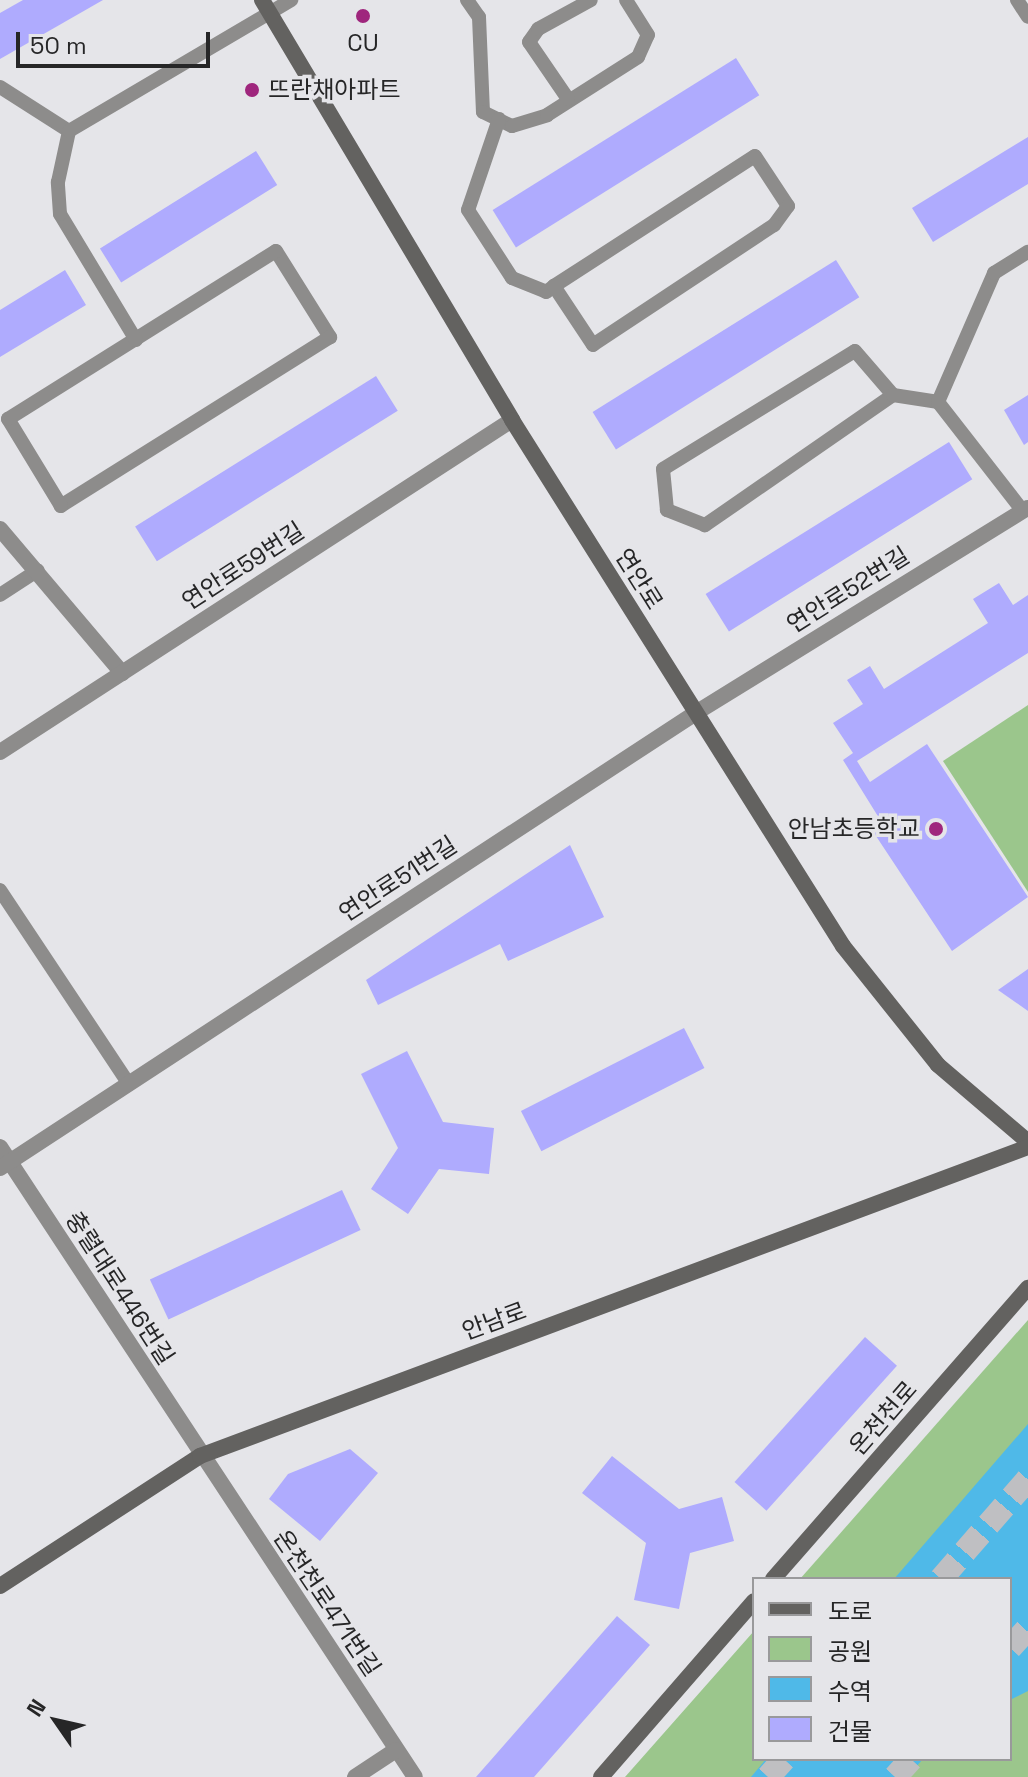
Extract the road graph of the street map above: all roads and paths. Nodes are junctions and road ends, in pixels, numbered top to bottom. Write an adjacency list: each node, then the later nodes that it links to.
1 (291, 0): 6 (lane)
2 (467, 0): 10 (lane)
3 (591, 0): 9 (lane)
4 (626, 0): 9 (lane)
5 (1017, 0): 7 (lane)
6 (266, 7): 11 (lane); 17 (street, 연안로)
7 (1028, 17)
8 (0, 87): 11 (lane)
9 (568, 99): 10 (lane)
10 (499, 119): 13 (lane)
11 (69, 131): 14 (lane)
12 (1028, 252): 16 (lane)
13 (554, 286): 13 (lane)
14 (136, 340): 14 (lane)
15 (893, 395): 15 (lane); 16 (lane)
16 (938, 402): 18 (lane)
17 (512, 420): 22 (street, 연안로59번길); 23 (street, 연안로)
18 (1026, 510): 23 (street, 연안로52번길)
19 (0, 529): 20 (street)
20 (38, 570): 21 (lane); 22 (street)
21 (0, 595)
22 (122, 673): 24 (street, 연안로59번길)
23 (694, 714): 26 (street, 연안로51번길); 27 (street, 연안로)
24 (0, 752)
25 (0, 890): 26 (lane)
26 (129, 1084): 29 (street, 연안로51번길)
27 (1028, 1145): 31 (street, 안남로)
28 (0, 1147): 29 (street, 충렬대로446번길)
29 (5, 1165): 31 (street, 충렬대로446번길)
30 (1028, 1288): 32 (street, 온천천로)
31 (200, 1456): 33 (street, 안남로); 35 (street, 온천천로471번길)
32 (775, 1577)
33 (0, 1586)
34 (752, 1603): 38 (street)
35 (396, 1750): 36 (street); 37 (street, 온천천로471번길)
36 (355, 1777)
37 (415, 1777)
38 (601, 1777)

